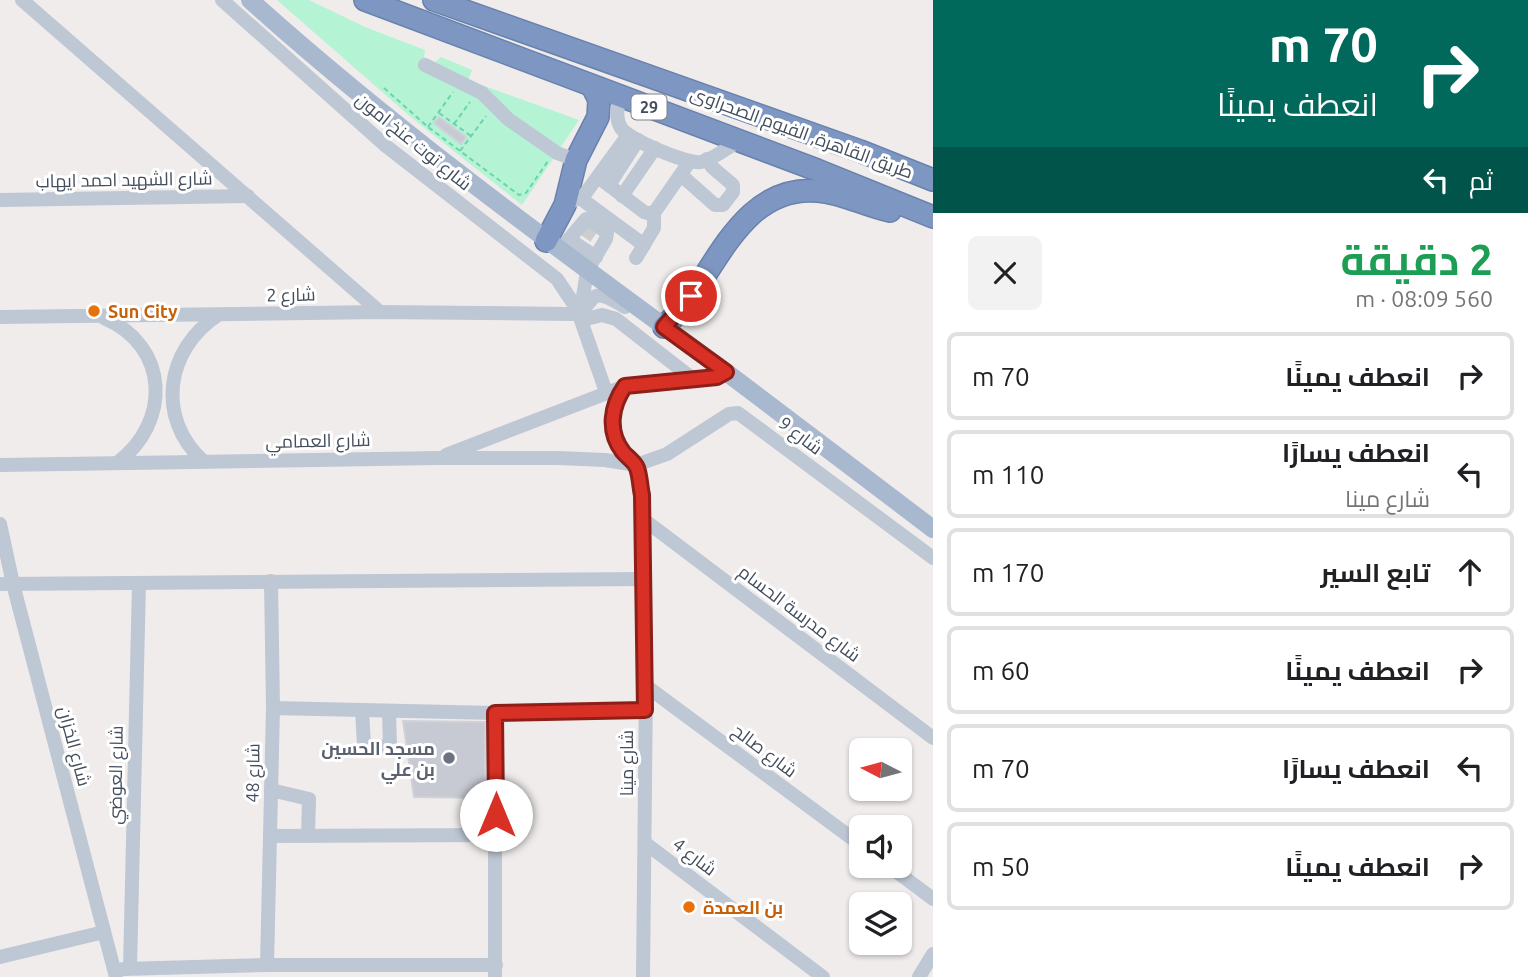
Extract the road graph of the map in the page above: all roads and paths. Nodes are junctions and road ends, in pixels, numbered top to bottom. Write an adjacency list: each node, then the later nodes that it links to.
1 (22, 0): 29 (street)
2 (222, 0): 38 (street, شارع توت عنخ امون)
3 (250, 0): 34 (main road)
4 (365, 0): 8 (highway, طريق القاهرة, الفيوم الصحراوى / 29)
5 (434, 0): 26 (highway, طريق القاهرة, الفيوم الصحراوى / 29)
6 (425, 65): 7 (street)
7 (460, 82): 10 (street); 13 (path)
8 (592, 86): 11 (highway, طريق القاهرة, الفيوم الصحراوى / 29); 23 (highway)
9 (384, 88): 15 (path)
10 (479, 91): 12 (street); 14 (path)
11 (619, 96): 17 (street); 18 (highway, طريق القاهرة, الفيوم الصحراوى / 29)
12 (495, 104): 16 (path); 21 (street)
13 (438, 112): 14 (path); 15 (path)
14 (454, 124): 16 (path)
15 (428, 127): 20 (path)
16 (471, 136): 20 (path)
17 (633, 138): 19 (street); 27 (street)
18 (739, 141): 22 (street); 33 (highway, طريق القاهرة, الفيوم الصحراوى / 29)
19 (655, 148): 24 (street); 28 (street)
20 (459, 151): 21 (path)
21 (555, 152): 23 (street)
22 (707, 159): 24 (street); 25 (street)
23 (576, 160): 31 (highway)
24 (690, 161): 25 (street)
25 (681, 175): 32 (street)
26 (933, 180)
27 (603, 181): 28 (street); 31 (street)
28 (622, 195): 32 (street)
29 (248, 196): 30 (street, شارع الشهيد احمد ايهاب); 37 (street)
30 (0, 200)
31 (573, 202): 32 (street); 34 (highway)
32 (654, 213)
33 (929, 216): 42 (highway)
34 (570, 236): 35 (main road); 35 (street)
35 (597, 251): 36 (main road); 38 (street)
36 (637, 308): 38 (street, شارع 2); 42 (main road)
37 (380, 312): 38 (street, شارع 2); 39 (street, شارع 2)
38 (580, 313): 44 (street); 46 (street)
39 (219, 315): 41 (street, شارع 2); 48 (street)
40 (0, 317): 41 (street, شارع 2)
41 (101, 317): 49 (street)
42 (664, 327): 43 (main road)
43 (726, 372): 44 (street); 54 (main road)
44 (693, 379): 45 (street)
45 (625, 386): 46 (street); 51 (street)
46 (606, 392): 47 (street)
47 (438, 458): 48 (street, شارع العمامي); 51 (street, شارع العمامي)
48 (203, 461): 49 (street, شارع العمامي)
49 (117, 463): 50 (street, شارع العمامي)
50 (0, 465)
51 (636, 465): 52 (street, شارع مينا); 55 (street, شارع 9)
52 (643, 519): 56 (street, شارع مينا); 66 (street, شارع مدرسة الحسام)
53 (0, 524): 59 (street, شارع الخزان)
54 (933, 529)
55 (933, 558)
56 (644, 579): 57 (street); 60 (street, شارع مينا)
57 (271, 581): 58 (street); 61 (street, شارع 48)
58 (139, 583): 59 (street); 79 (street, شارع العوضي)
59 (7, 584): 75 (street, شارع الخزان)
60 (646, 686): 63 (street, شارع مينا); 71 (street, شارع صالح)
61 (273, 708): 62 (street); 67 (street, شارع 48)
62 (362, 710): 64 (street); 64 (street)
63 (645, 710): 65 (street); 72 (street, شارع مينا)
64 (389, 711): 65 (street)
65 (495, 713): 68 (street)
66 (933, 738)
67 (271, 790): 69 (street, شارع 48); 70 (street)
68 (496, 835): 70 (street); 80 (street)
69 (270, 836): 70 (street); 78 (street, شارع 48)
70 (309, 836)
71 (849, 836)
72 (645, 843): 82 (street, شارع مينا); 83 (street, شارع 4)
73 (905, 878): 74 (street)
74 (933, 899)
75 (104, 932): 77 (street); 81 (street, شارع الخزان)
76 (933, 954): 84 (street)
77 (0, 957)
78 (267, 965): 79 (street); 80 (street)
79 (130, 968): 81 (street)
80 (495, 971)
81 (115, 974)
82 (643, 977)
83 (823, 977)
84 (919, 977)

